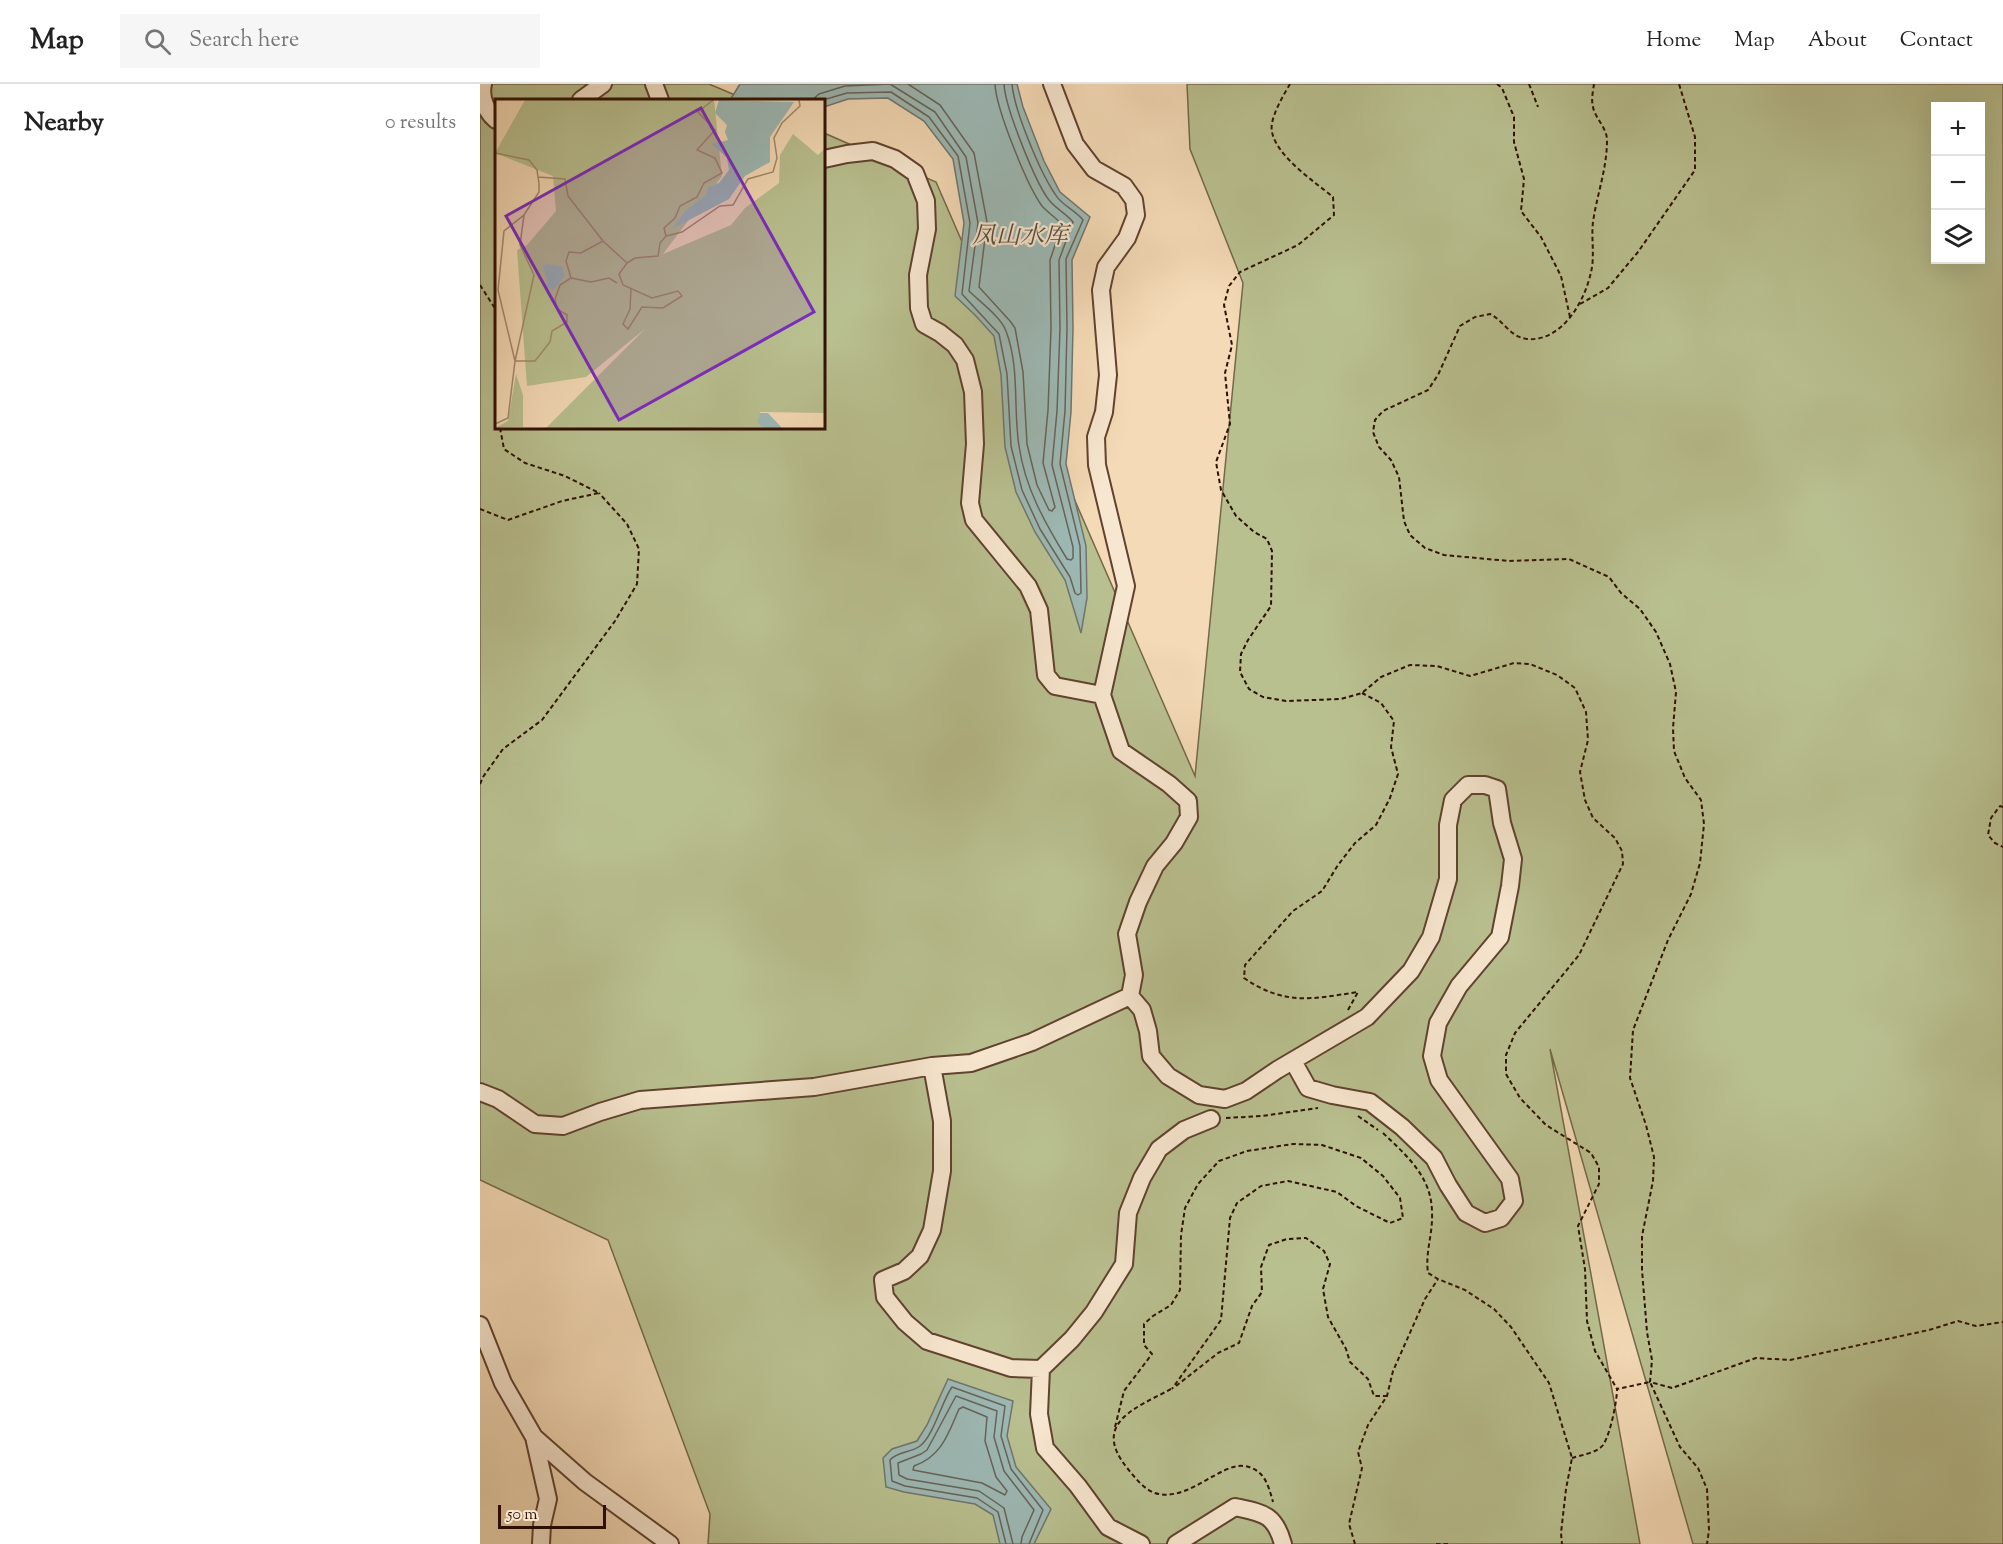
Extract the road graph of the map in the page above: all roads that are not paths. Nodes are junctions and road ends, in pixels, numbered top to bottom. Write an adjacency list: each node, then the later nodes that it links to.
1 (483, 84): 7 (street)
2 (603, 84): 5 (street)
3 (654, 84): 6 (street)
4 (1052, 84): 9 (street)
5 (582, 99)
6 (660, 99)
7 (495, 119)
8 (825, 159): 9 (street)
9 (1102, 695): 10 (street)
10 (1130, 996): 11 (street); 12 (street)
11 (1293, 1061): 11 (street)
12 (932, 1066): 13 (street); 16 (street)
13 (480, 1092)
14 (1211, 1119): 16 (street)
15 (480, 1325): 17 (street)
16 (1041, 1369): 20 (street)
17 (534, 1437): 18 (street); 19 (street)
18 (541, 1544)
19 (670, 1544)
20 (1141, 1544)
21 (1176, 1544): 22 (street)
22 (1283, 1544)

